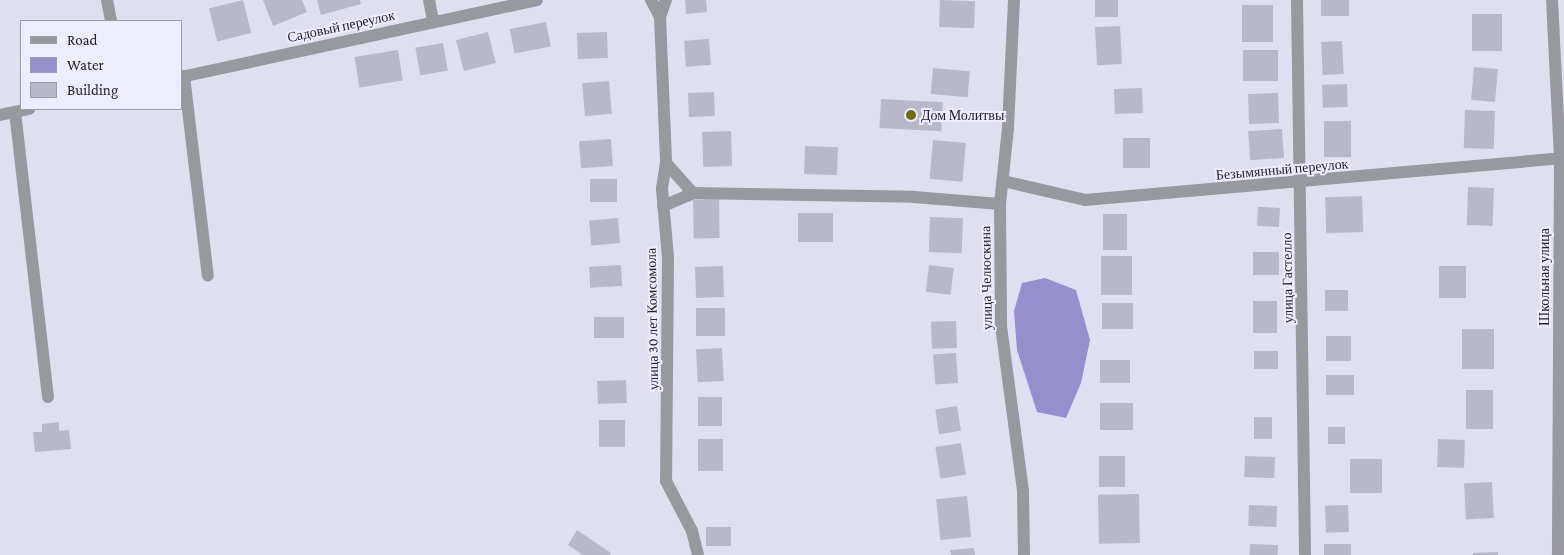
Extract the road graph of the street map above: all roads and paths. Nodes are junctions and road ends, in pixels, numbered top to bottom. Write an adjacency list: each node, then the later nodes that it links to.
1 (107, 0): 10 (street)
2 (429, 0): 11 (street)
3 (537, 0): 11 (street, Садовый переулок)
4 (651, 0): 9 (street, улица 30 лет Комсомола)
5 (666, 0): 9 (street, улица 30 лет Комсомола)
6 (1014, 0): 18 (street, улица Челюскина)
7 (1297, 0): 19 (street, улица Гастелло)
8 (1552, 0): 16 (street, Школьная улица)
9 (660, 17): 17 (street, улица 30 лет Комсомола)
10 (111, 20)
11 (432, 21): 12 (street, Садовый переулок)
12 (182, 76): 23 (street)
13 (24, 110): 14 (street)
14 (15, 112): 15 (street); 24 (street)
15 (0, 116)
16 (1562, 158): 19 (street, Безымянный переулок); 28 (street, Школьная улица)
17 (666, 163): 20 (street); 22 (street, улица 30 лет Комсомола)
18 (1003, 181): 19 (street, Безымянный переулок); 21 (street, улица Челюскина)
19 (1302, 182): 27 (street, улица Гастелло)
20 (693, 193): 21 (street); 22 (street)
21 (1000, 204): 26 (street, улица Челюскина)
22 (663, 206): 25 (street, улица 30 лет Комсомола)
23 (208, 276)
24 (48, 397)
25 (698, 555)
26 (1024, 555)
27 (1305, 555)
28 (1558, 555)

